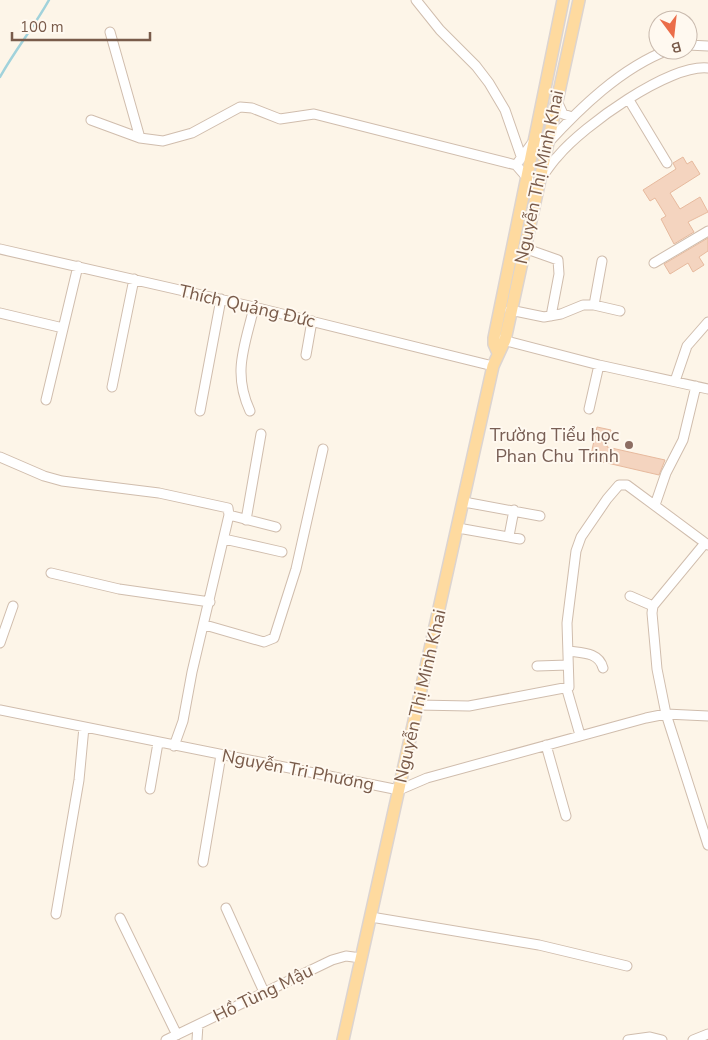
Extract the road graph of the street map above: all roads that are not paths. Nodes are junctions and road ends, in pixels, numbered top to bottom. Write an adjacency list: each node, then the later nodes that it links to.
1 (416, 0): 14 (street)
2 (563, 0): 12 (main road, Nguyễn Thị Minh Khai)
3 (579, 0): 7 (main road, Nguyễn Thị Minh Khai)
4 (110, 32): 11 (street)
5 (648, 59): 9 (street)
6 (708, 68): 8 (street)
7 (557, 99): 9 (street); 13 (main road, Nguyễn Thị Minh Khai)
8 (629, 100): 15 (street); 17 (street)
9 (572, 117): 13 (street)
10 (91, 120): 11 (street)
11 (140, 138): 16 (street)
12 (533, 142): 13 (street); 14 (street); 17 (main road, Nguyễn Thị Minh Khai)
13 (547, 144): 17 (main road, Nguyễn Thị Minh Khai)
14 (521, 156): 16 (street)
15 (667, 163)
16 (516, 165): 17 (street)
17 (533, 181): 19 (main road, Nguyễn Thị Minh Khai); 35 (main road, Nguyễn Thị Minh Khai)
18 (708, 231): 22 (street)
19 (524, 248): 28 (main road, Nguyễn Thị Minh Khai); 31 (street)
20 (0, 250): 23 (street, Thích Quảng Đức)
21 (602, 261): 26 (street)
22 (654, 263)
23 (78, 266): 24 (street, Thích Quảng Đức); 34 (street)
24 (134, 279): 25 (street, Thích Quảng Đức); 41 (street)
25 (221, 299): 27 (street, Thích Quảng Đức); 45 (street)
26 (594, 305): 29 (street); 31 (street)
27 (254, 307): 32 (street, Thích Quảng Đức); 46 (street)
28 (510, 310): 31 (street); 35 (main road, Nguyễn Thị Minh Khai)
29 (620, 311)
30 (0, 313): 34 (street)
31 (551, 316)
32 (312, 321): 36 (street); 38 (street, Thích Quảng Đức)
33 (708, 322): 39 (street)
34 (63, 328): 43 (street)
35 (500, 339): 37 (street); 38 (main road, Nguyễn Thị Minh Khai)
36 (306, 355)
37 (599, 365): 39 (street); 44 (street)
38 (493, 366): 50 (main road, Nguyễn Thị Minh Khai)
39 (675, 381): 40 (street)
40 (696, 386): 42 (street); 51 (street)
41 (112, 387)
42 (708, 389)
43 (46, 400)
44 (589, 410)
45 (200, 411)
46 (250, 411)
47 (260, 434): 55 (street)
48 (323, 450): 68 (street)
49 (0, 457): 53 (street)
50 (464, 502): 52 (street); 57 (main road, Nguyễn Thị Minh Khai)
51 (655, 505): 61 (street); 70 (street)
52 (514, 510): 54 (street); 58 (street)
53 (229, 515): 55 (street); 59 (street)
54 (540, 516)
55 (246, 520): 56 (street)
56 (276, 527)
57 (458, 528): 58 (street); 75 (main road, Nguyễn Thị Minh Khai)
58 (509, 536): 60 (street)
59 (224, 539): 62 (street); 65 (street)
60 (520, 539)
61 (707, 544): 67 (street)
62 (282, 552)
63 (51, 573): 65 (street)
64 (630, 596): 67 (street)
65 (210, 602): 68 (street)
66 (13, 606): 69 (street)
67 (653, 606): 77 (street)
68 (205, 625): 83 (street)
69 (0, 643)
70 (568, 651): 71 (street); 73 (street)
71 (568, 665): 72 (street); 74 (street)
72 (537, 666)
73 (603, 668)
74 (567, 690): 75 (street); 80 (street)
75 (418, 704): 86 (main road, Nguyễn Thị Minh Khai)
76 (0, 710): 79 (street, Nguyễn Tri Phương)
77 (666, 714): 78 (street, Nguyễn Tri Phương); 80 (street, Nguyễn Tri Phương); 88 (street)
78 (708, 716)
79 (84, 727): 81 (street, Nguyễn Tri Phương); 91 (street)
80 (580, 735): 82 (street, Nguyễn Tri Phương)
81 (158, 743): 83 (street, Nguyễn Tri Phương); 85 (street)
82 (546, 745): 86 (street, Nguyễn Tri Phương); 87 (street)
83 (174, 746): 84 (street, Nguyễn Tri Phương)
84 (221, 755): 86 (street, Nguyễn Tri Phương); 89 (street)
85 (150, 789)
86 (399, 790): 92 (main road, Nguyễn Thị Minh Khai)
87 (566, 816)
88 (708, 845)
89 (203, 862)
90 (226, 908): 96 (street)
91 (56, 914)
92 (371, 917): 94 (main road, Nguyễn Thị Minh Khai); 95 (street)
93 (120, 918): 98 (street)
94 (361, 958): 96 (street, Hồ Tùng Mậu); 102 (main road, Nguyễn Thị Minh Khai)
95 (627, 966)
96 (264, 992): 97 (street, Hồ Tùng Mậu)
97 (198, 1025): 98 (street, Hồ Tùng Mậu); 101 (street)
98 (177, 1034): 100 (street, Hồ Tùng Mậu)
99 (708, 1034): 105 (street)
100 (166, 1040)
101 (197, 1040)
102 (343, 1040)
103 (628, 1040): 104 (street)
104 (662, 1040)
105 (693, 1040)

